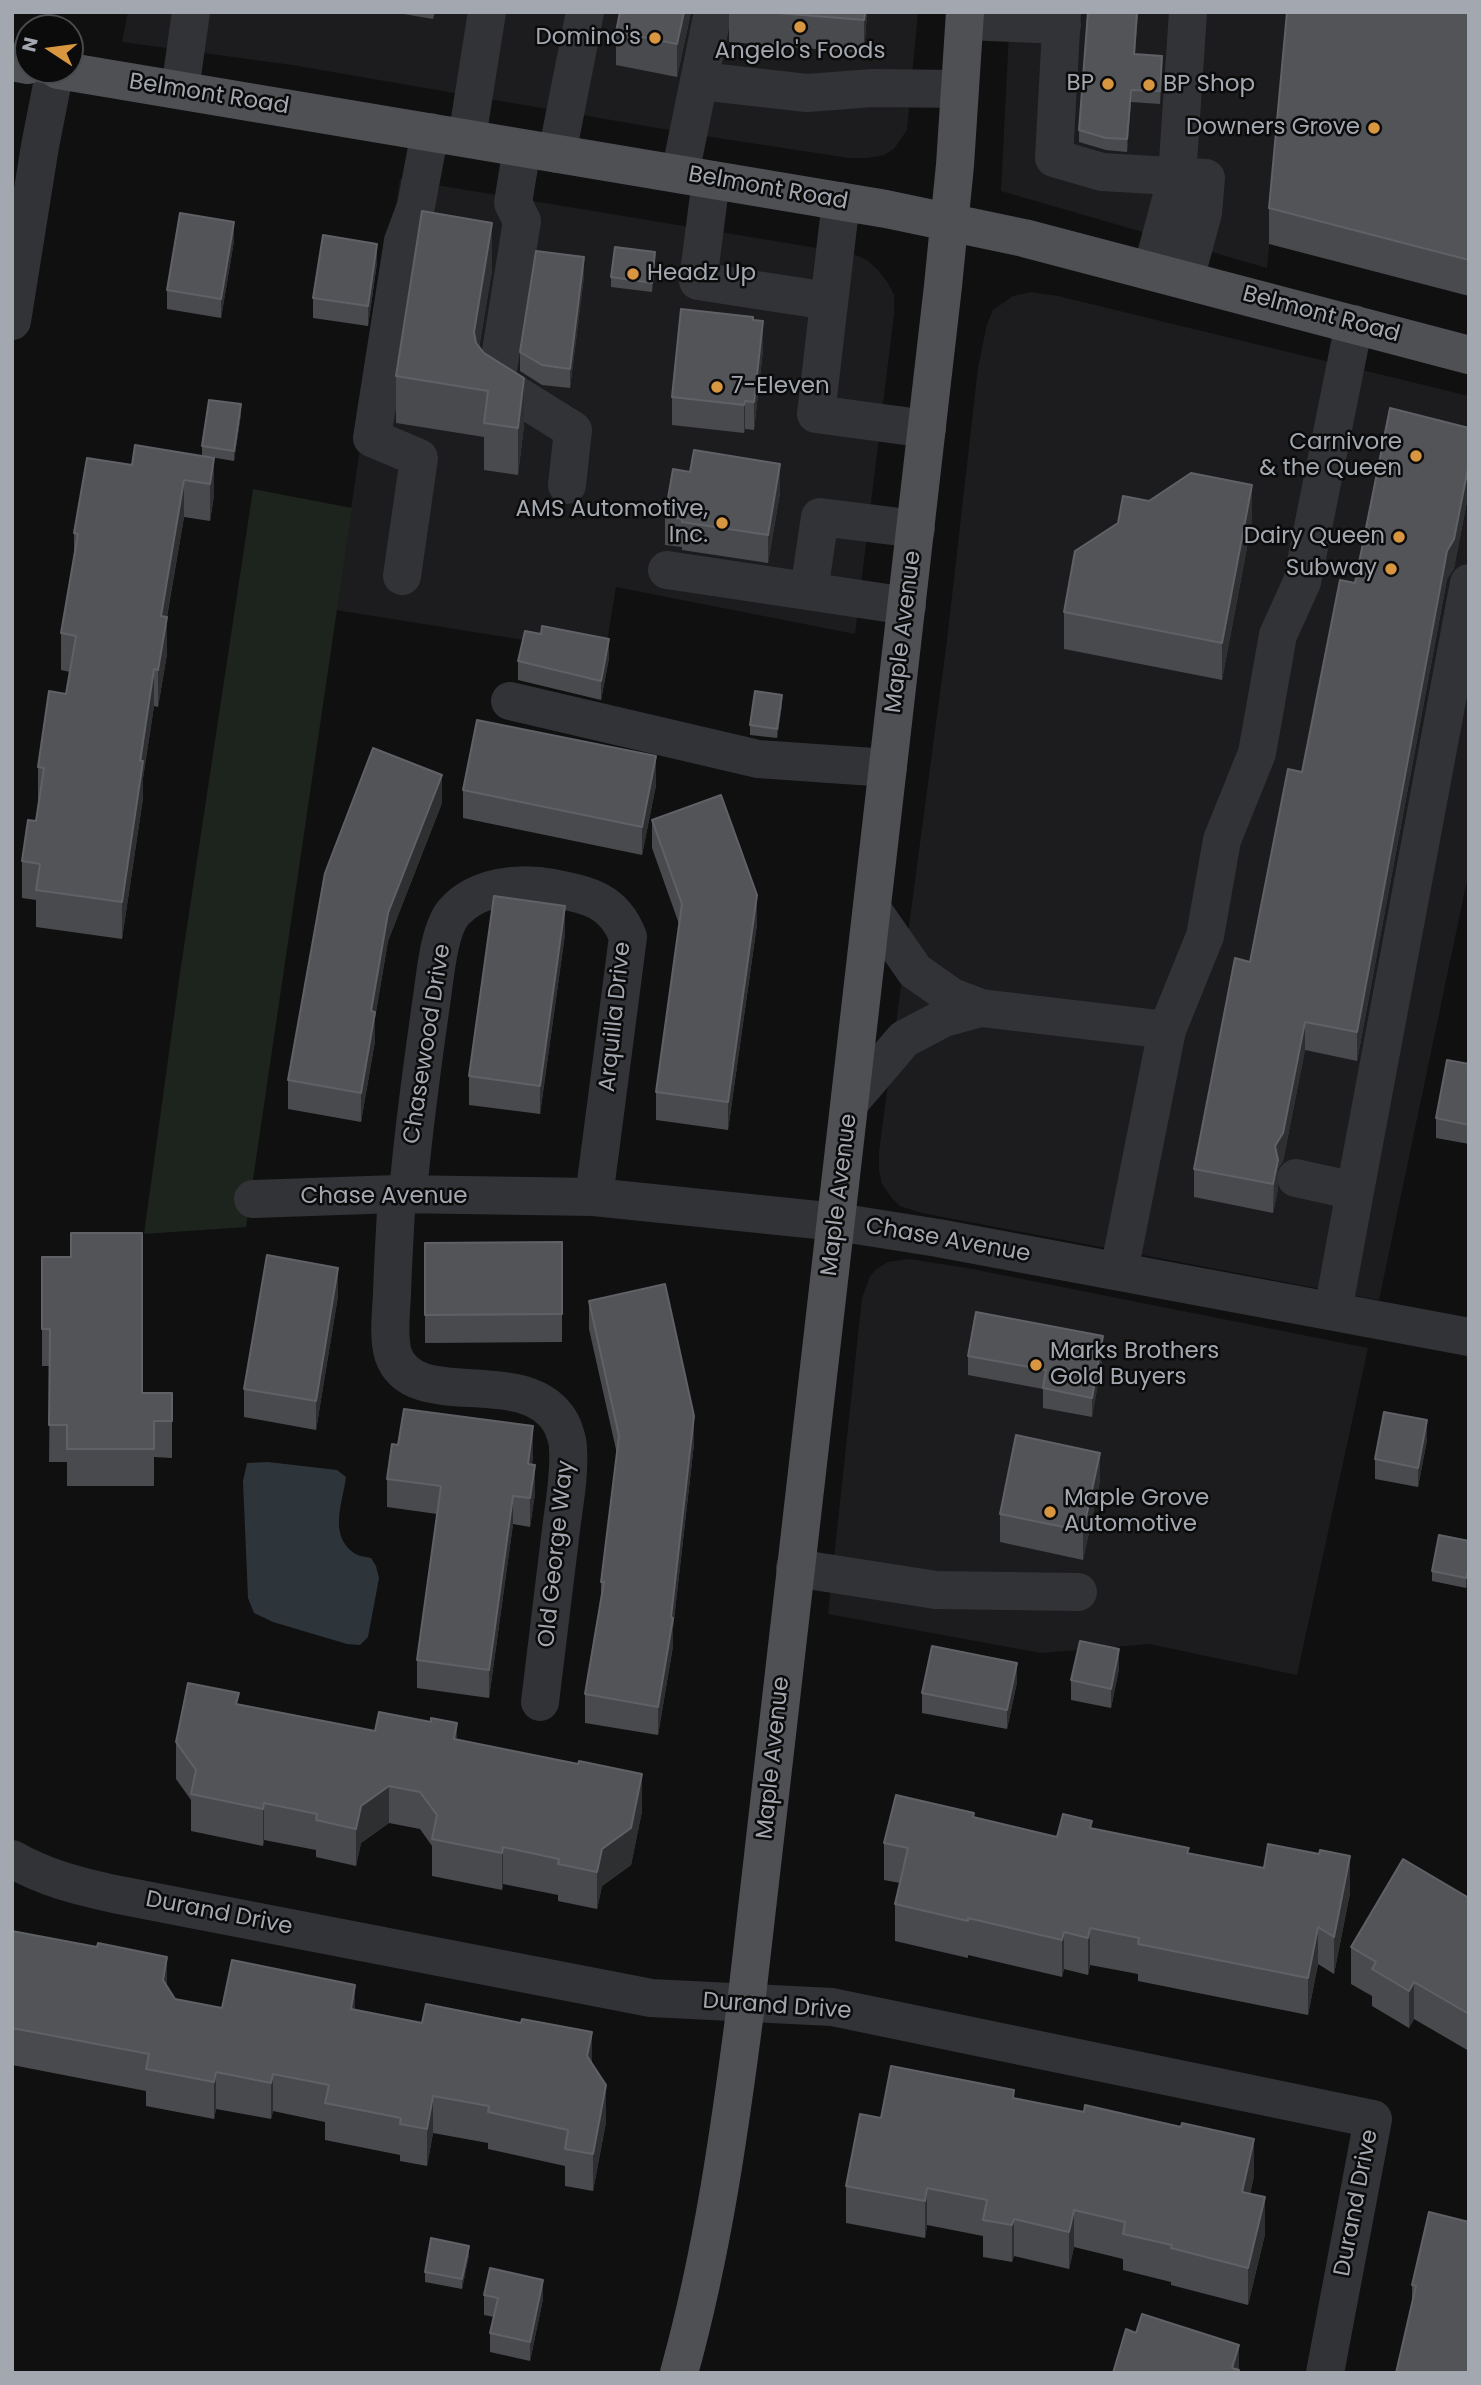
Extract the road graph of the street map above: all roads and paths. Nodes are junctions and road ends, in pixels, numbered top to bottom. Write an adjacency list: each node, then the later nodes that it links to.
1 (191, 12): 12 (street)
2 (487, 12): 14 (street)
3 (585, 12): 15 (street)
4 (713, 12): 9 (street)
5 (1188, 12): 17 (street)
6 (965, 16): 7 (street); 11 (main road, Maple Avenue)
7 (1062, 18): 17 (street)
8 (84, 74): 12 (main road, Belmont Road)
9 (700, 80): 11 (street); 16 (street)
10 (54, 84): 24 (street)
11 (960, 89): 19 (main road, Maple Avenue)
12 (180, 90): 13 (main road, Belmont Road)
13 (430, 132): 14 (main road, Belmont Road); 20 (street)
14 (467, 138): 15 (main road, Belmont Road)
15 (540, 151): 16 (main road, Belmont Road); 28 (street)
16 (695, 177): 18 (main road, Belmont Road); 23 (street)
17 (1191, 178): 22 (street)
18 (841, 201): 19 (main road, Belmont Road); 23 (street)
19 (950, 222): 22 (main road, Belmont Road); 27 (main road, Maple Avenue)
20 (411, 224): 21 (street); 31 (street)
21 (448, 231)
22 (1168, 275): 25 (main road, Belmont Road)
23 (828, 301): 27 (street)
24 (12, 321)
25 (1354, 324): 26 (main road, Belmont Road); 40 (street)
26 (1469, 355)
27 (927, 429): 29 (main road, Maple Avenue)
28 (567, 485)
29 (916, 529): 33 (street); 34 (main road, Maple Avenue)
30 (667, 570): 33 (street)
31 (402, 576)
32 (1469, 583): 43 (street)
33 (809, 591): 34 (street)
34 (907, 606): 36 (main road, Maple Avenue)
35 (510, 701): 36 (street)
36 (888, 768): 38 (main road, Maple Avenue)
37 (547, 887): 44 (street, Chasewood Drive); 45 (street, Arquilla Drive)
38 (872, 909): 39 (street); 41 (main road, Maple Avenue)
39 (981, 1008): 40 (street); 41 (street)
40 (1167, 1030): 48 (street)
41 (851, 1101): 47 (main road, Maple Avenue)
42 (1296, 1178): 43 (street)
43 (1355, 1191): 49 (street)
44 (402, 1194): 45 (street, Chase Avenue); 46 (street, Chase Avenue); 53 (street, Old George Way)
45 (593, 1197): 47 (street, Chase Avenue)
46 (253, 1199)
47 (837, 1222): 48 (street, Chase Avenue); 51 (main road, Maple Avenue)
48 (1119, 1271): 49 (street, Chase Avenue)
49 (1333, 1311): 50 (street, Chase Avenue)
50 (1469, 1336)
51 (795, 1568): 52 (street); 55 (main road, Maple Avenue)
52 (1078, 1592)
53 (540, 1702)
54 (12, 1859): 55 (street, Durand Drive)
55 (746, 2004): 56 (main road, Maple Avenue); 57 (street, Durand Drive)
56 (679, 2373)
57 (1325, 2373)

